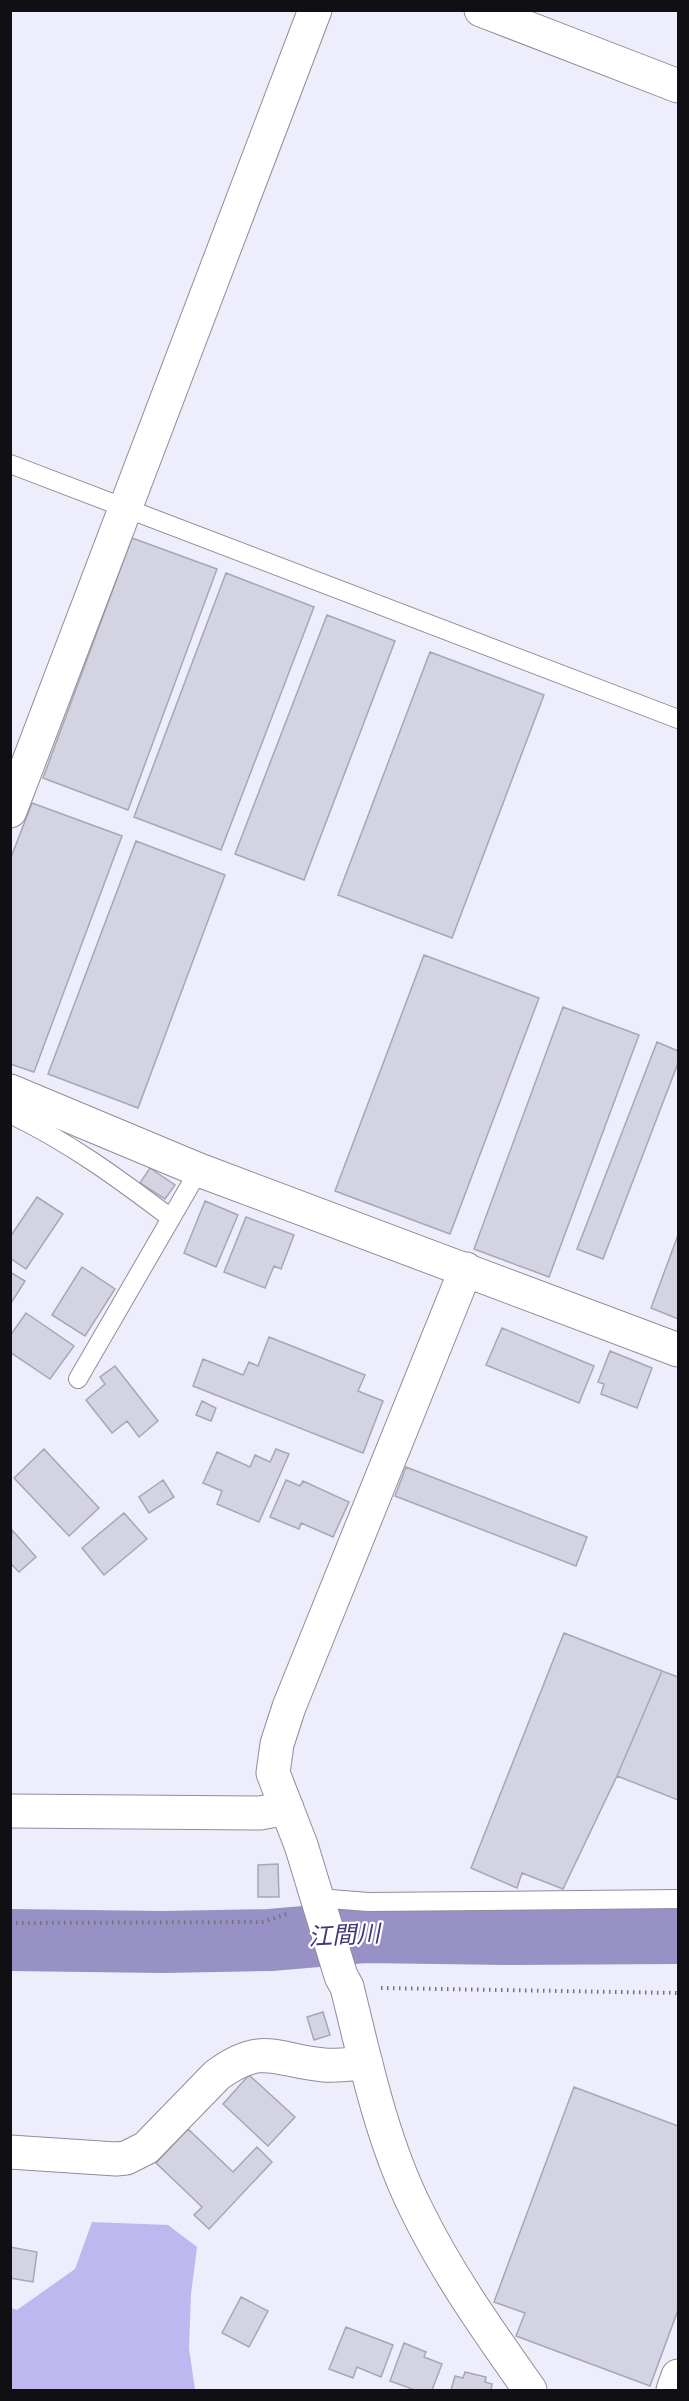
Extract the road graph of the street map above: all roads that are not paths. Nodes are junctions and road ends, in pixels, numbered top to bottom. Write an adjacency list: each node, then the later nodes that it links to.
1 (315, 10): 5 (street)
2 (481, 10): 3 (street)
3 (678, 86)
4 (10, 464): 5 (lane)
5 (126, 508): 6 (lane); 7 (street)
6 (678, 719)
7 (10, 812)
8 (10, 1092): 10 (street)
9 (10, 1114): 11 (lane)
10 (199, 1170): 11 (lane); 12 (street)
11 (169, 1222): 14 (lane)
12 (466, 1269): 13 (street); 15 (street)
13 (678, 1350)
14 (78, 1379)
15 (287, 1808): 16 (street); 18 (street)
16 (10, 1811)
17 (678, 1899): 18 (lane)
18 (321, 1907): 19 (street)
19 (366, 2063): 20 (street); 22 (street)
20 (10, 2152)
21 (678, 2376): 23 (street)
22 (530, 2391)
23 (673, 2391)

